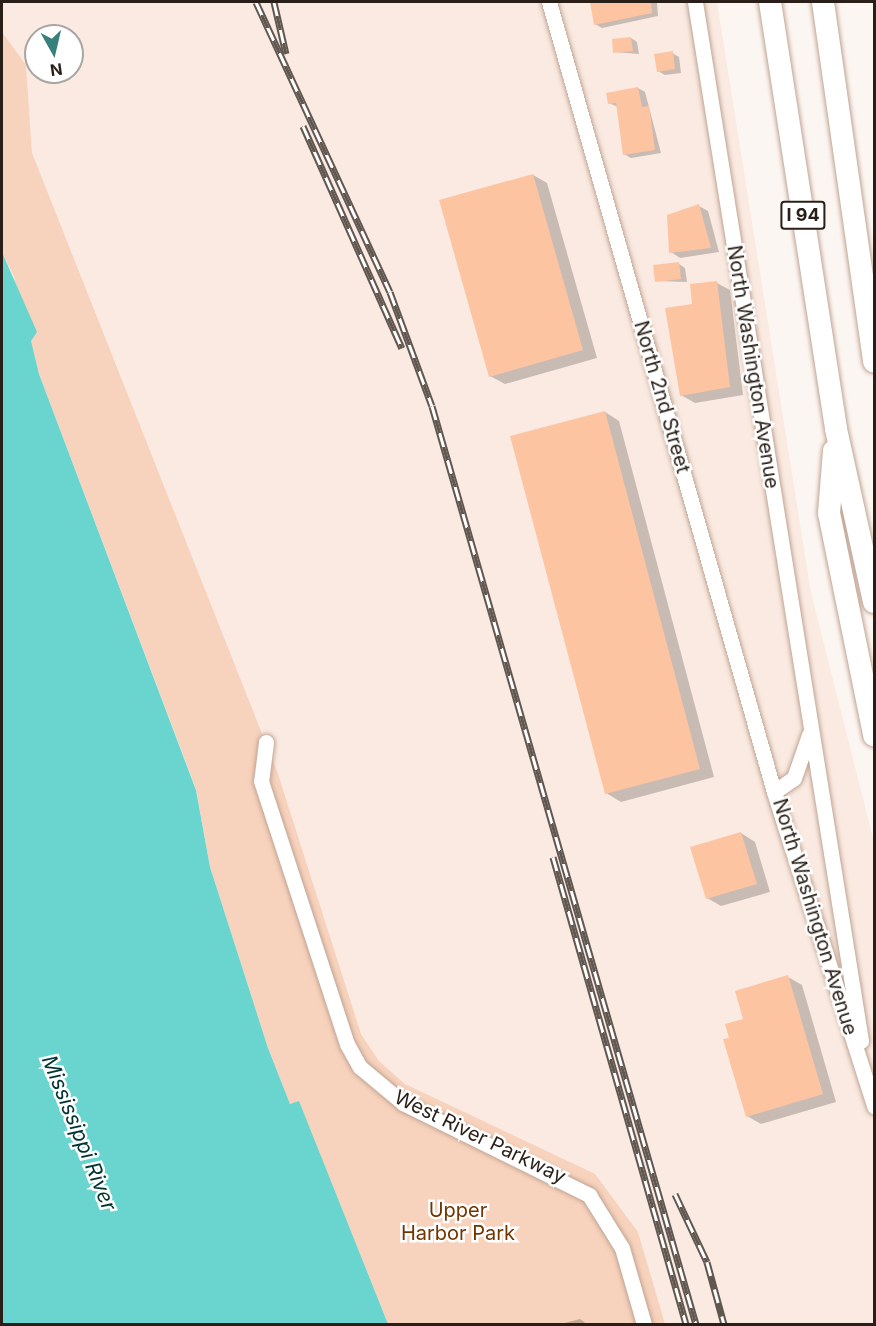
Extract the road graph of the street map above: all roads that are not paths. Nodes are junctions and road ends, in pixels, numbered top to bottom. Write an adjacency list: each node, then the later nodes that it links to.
1 (549, 2): 11 (street, North 2nd Street)
2 (695, 2): 8 (street, North Washington Avenue)
3 (770, 2): 6 (highway, I 94)
4 (823, 2): 5 (highway, I 94)
5 (874, 360)
6 (836, 429): 7 (highway, I 94); 9 (highway)
7 (874, 602)
8 (810, 732): 11 (street, North Washington Avenue); 12 (street, North Washington Avenue)
9 (874, 735)
10 (266, 742): 14 (street, West River Parkway)
11 (774, 792): 12 (street, North Washington Avenue)
12 (866, 1077): 13 (street, North Washington Avenue)
13 (874, 1106)
14 (644, 1324)

